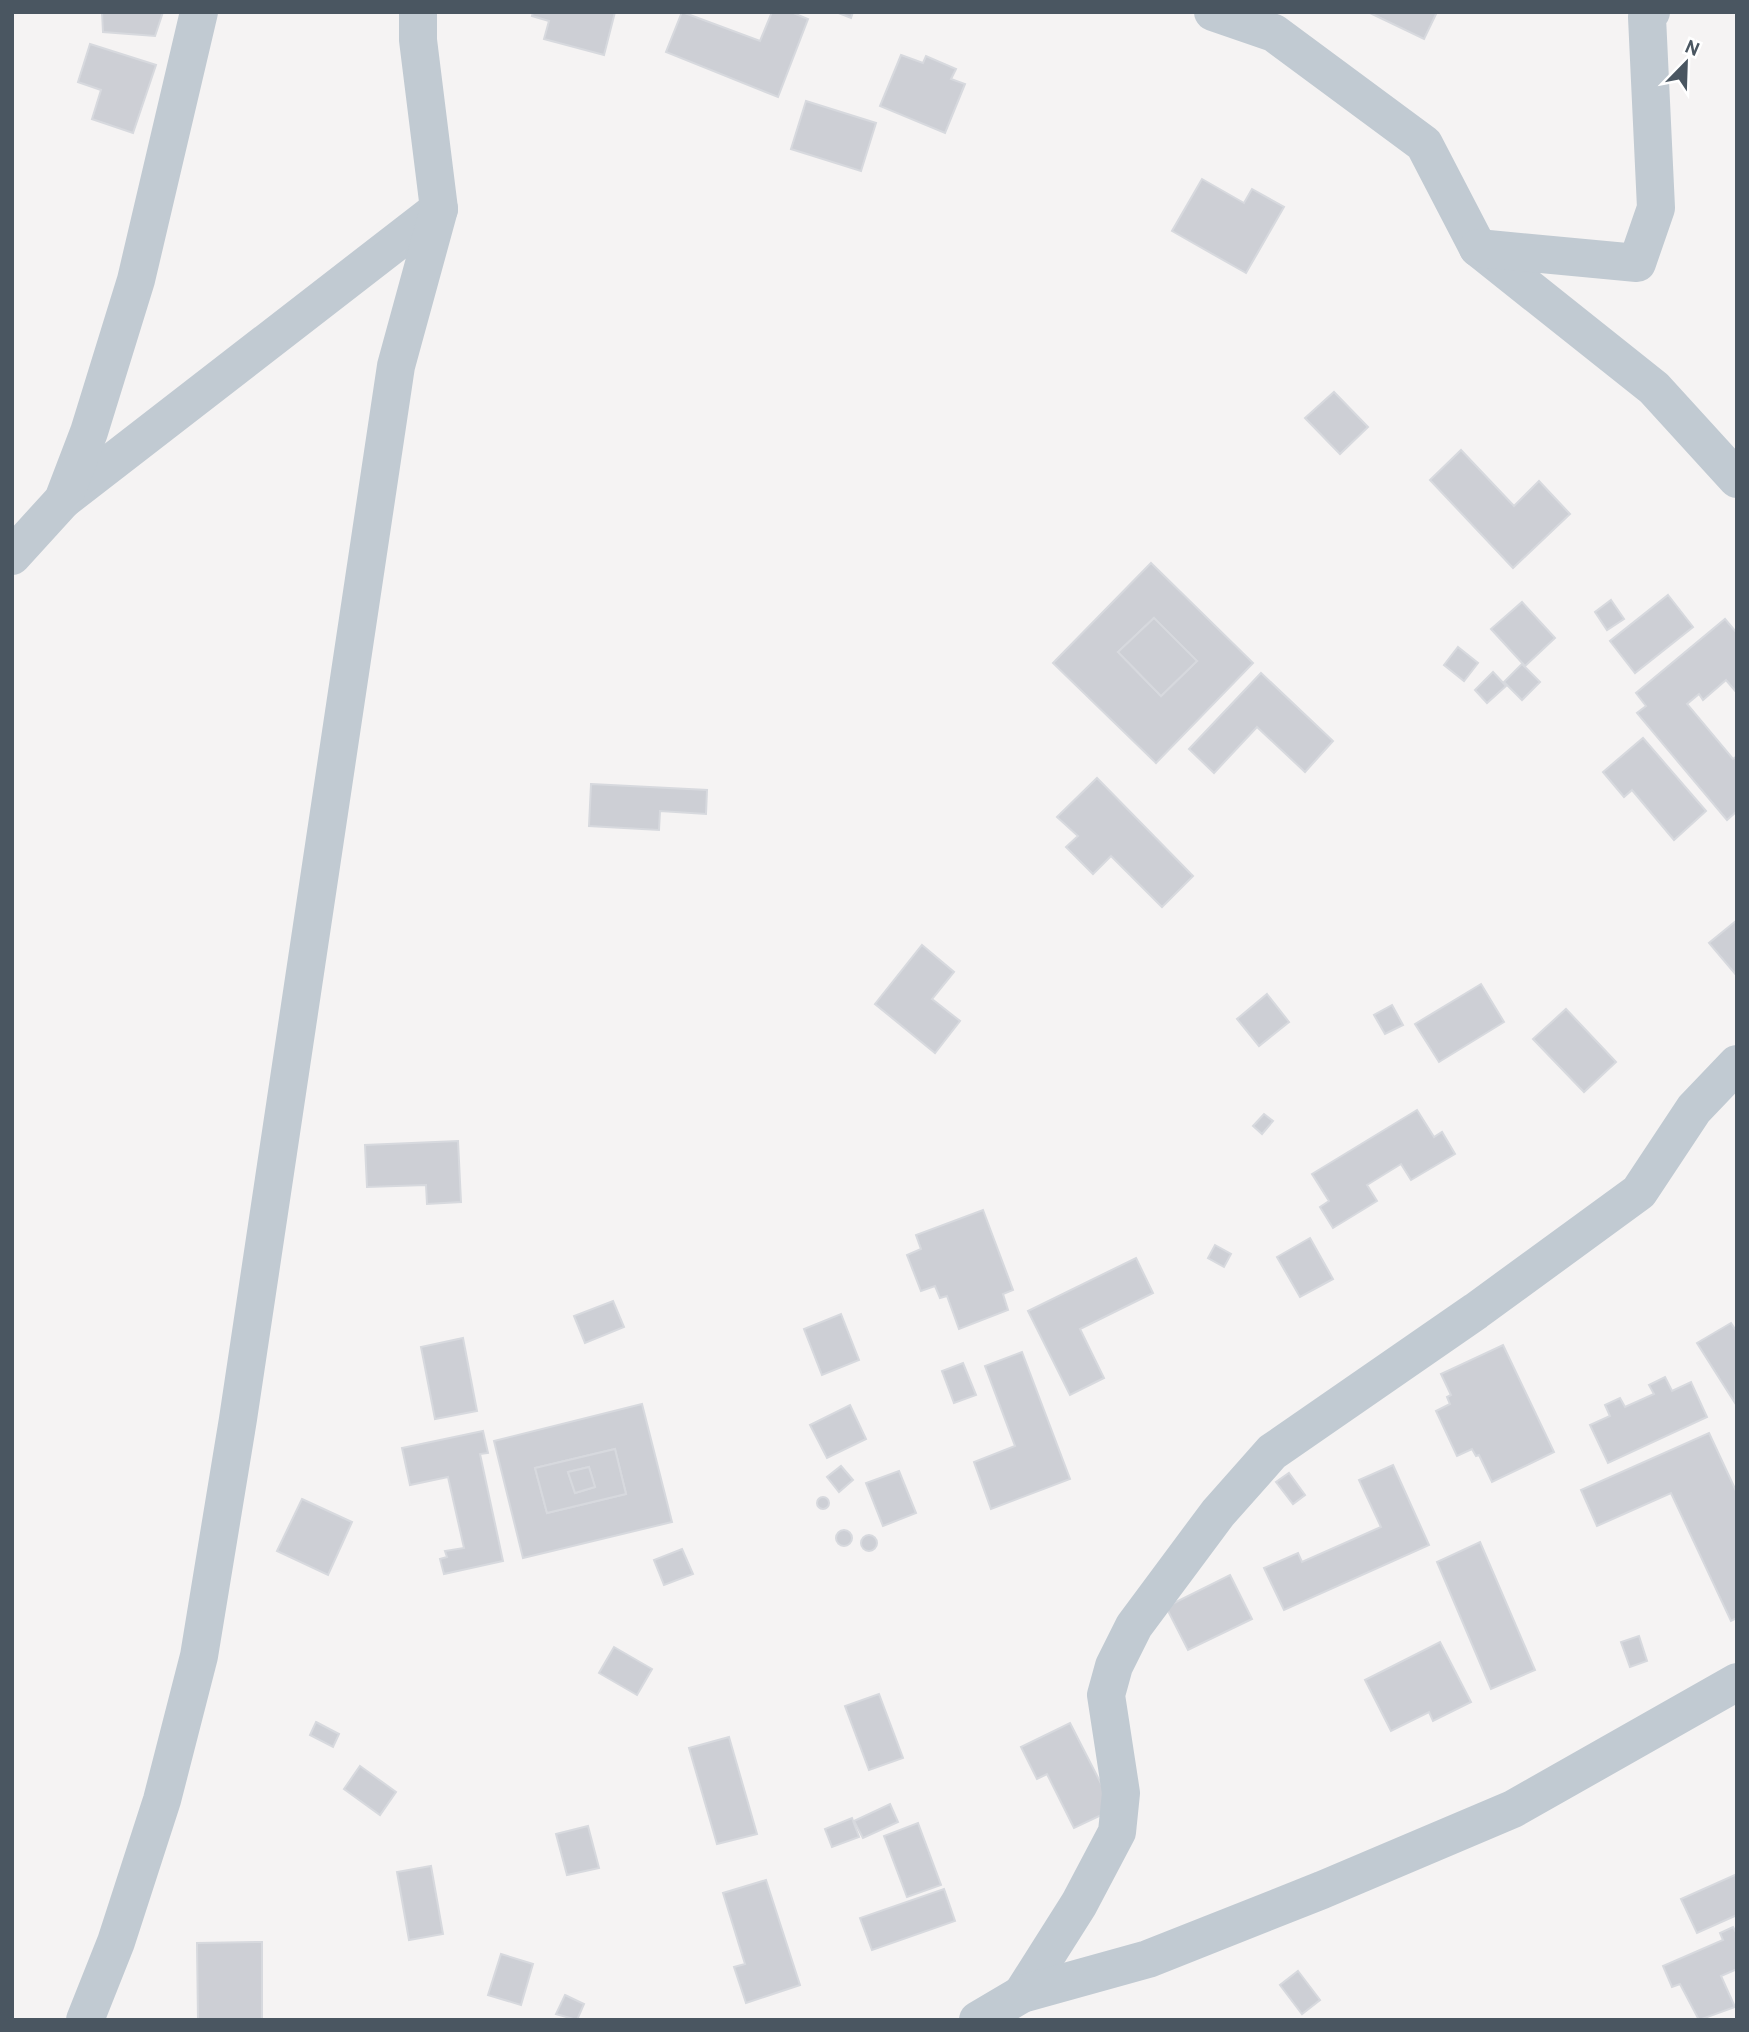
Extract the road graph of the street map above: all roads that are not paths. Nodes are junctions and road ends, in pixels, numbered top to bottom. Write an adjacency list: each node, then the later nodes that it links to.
1 (199, 12): 8 (street)
2 (418, 12): 5 (street)
3 (1213, 12): 6 (street)
4 (1651, 12): 6 (street)
5 (439, 209): 8 (street); 13 (street)
6 (1478, 248): 7 (street)
7 (1737, 478)
8 (63, 500): 9 (street)
9 (12, 556)
10 (1737, 1064): 12 (street)
11 (1737, 1682): 12 (street)
12 (1022, 1994): 14 (street)
13 (85, 2020)
14 (978, 2020)

